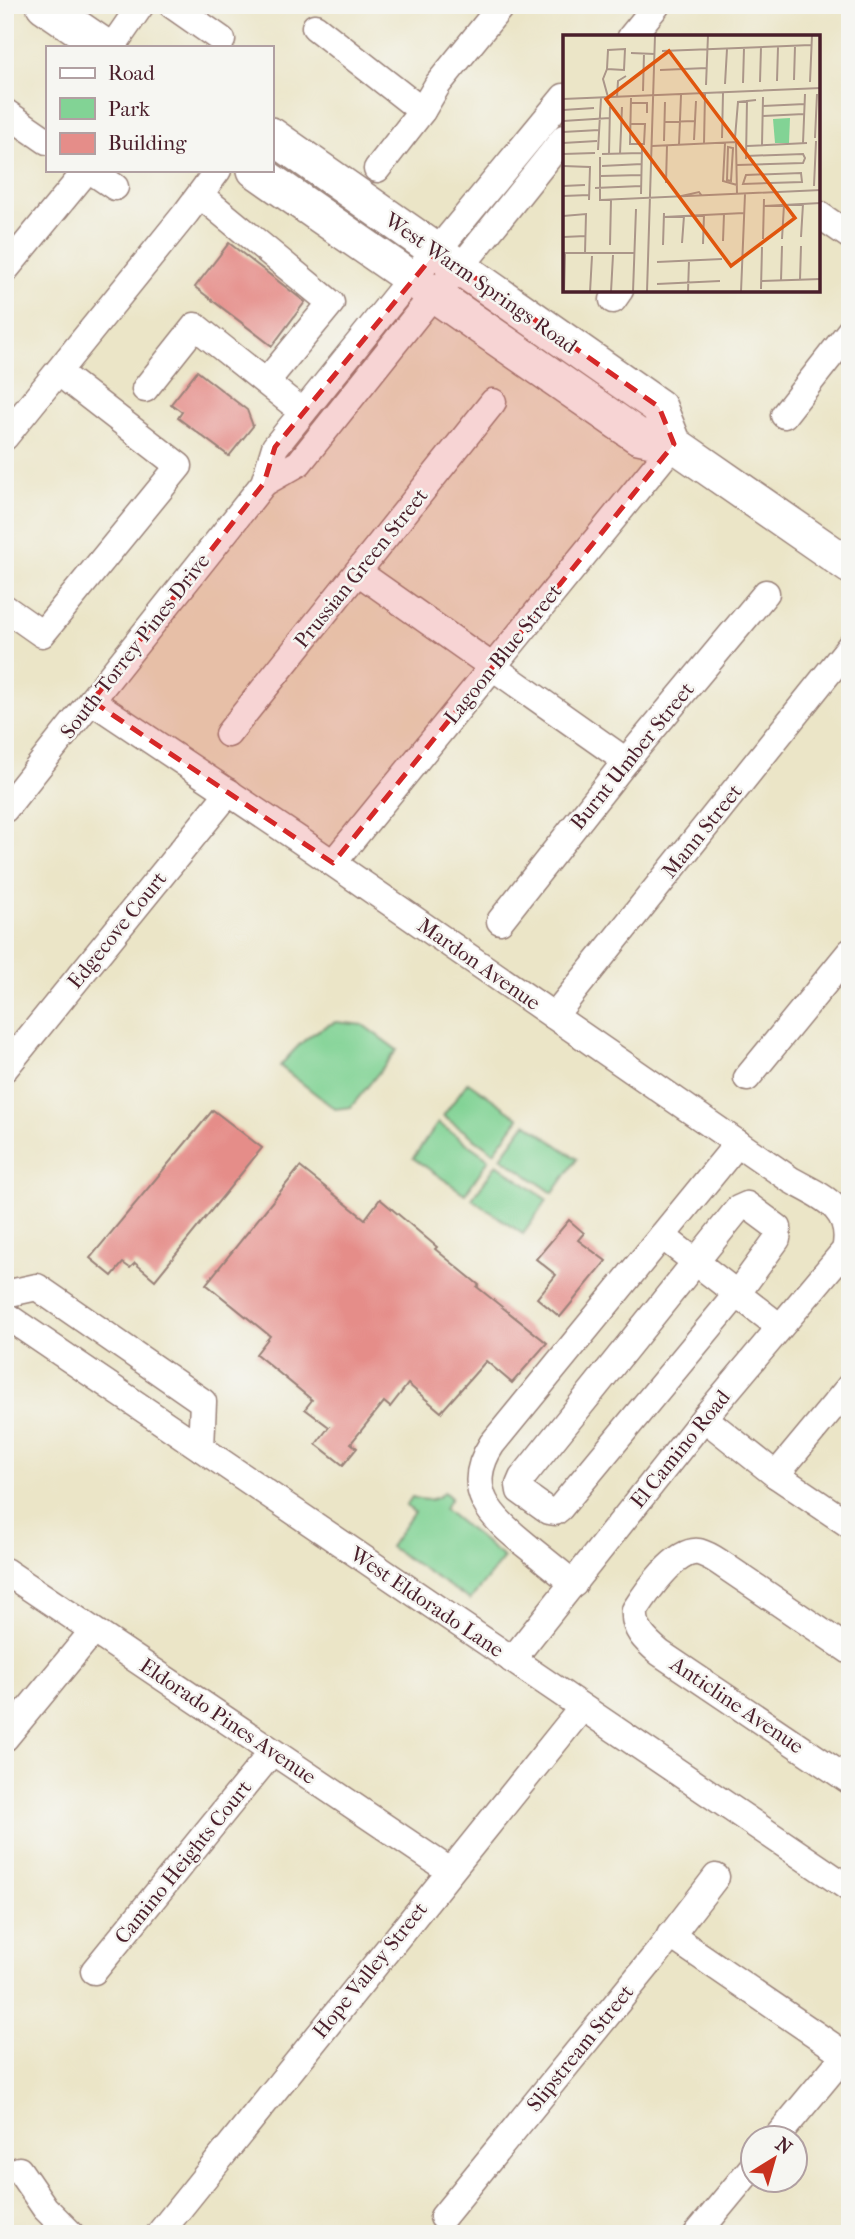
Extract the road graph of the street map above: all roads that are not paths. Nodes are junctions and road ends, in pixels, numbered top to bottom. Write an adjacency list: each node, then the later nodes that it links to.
1 (44, 5): 9 (main road)
2 (141, 5): 10 (street)
3 (172, 5): 8 (street)
4 (502, 5): 12 (street)
5 (657, 5): 7 (street)
6 (315, 27): 12 (street)
7 (633, 35)
8 (222, 40)
9 (104, 46)
10 (113, 46)
11 (563, 100): 26 (street, South Torrey Pines Drive)
12 (422, 111): 17 (street)
13 (5, 112): 15 (street)
14 (273, 136): 26 (main road, West Warm Springs Road)
15 (46, 140)
16 (563, 140): 26 (street, South Torrey Pines Drive)
17 (377, 169)
18 (87, 172): 27 (street)
19 (92, 172): 22 (street)
20 (217, 172): 23 (street)
21 (258, 172): 28 (main road, West Warm Springs Road)
22 (115, 187)
23 (200, 195): 30 (street); 31 (street)
24 (820, 215): 25 (street)
25 (850, 236)
26 (448, 260): 28 (street, South Torrey Pines Drive); 37 (main road, West Warm Springs Road)
27 (5, 270)
28 (421, 287): 34 (street, South Torrey Pines Drive); 37 (main road, West Warm Springs Road); 38 (street, South Torrey Pines Drive)
29 (850, 331): 35 (street)
30 (58, 372): 36 (street); 42 (street)
31 (266, 382): 32 (street); 34 (street)
32 (145, 389)
33 (493, 402): 40 (street, Prussian Green Street)
34 (303, 412): 38 (street, South Torrey Pines Drive)
35 (784, 415)
36 (5, 437)
37 (674, 444): 39 (main road, West Warm Springs Road); 44 (street, Lagoon Blue Street)
38 (264, 483): 45 (street, South Torrey Pines Drive)
39 (850, 566)
40 (358, 572): 44 (street); 46 (street, Prussian Green Street)
41 (766, 593): 47 (street, Burnt Umber Street)
42 (5, 608)
43 (850, 646): 53 (street, Mann Street)
44 (494, 666): 47 (street); 50 (street, Lagoon Blue Street)
45 (92, 701): 48 (street, Mardon Avenue); 49 (street, South Torrey Pines Drive)
46 (228, 734)
47 (626, 761): 51 (street, Burnt Umber Street)
48 (229, 792): 50 (street, Mardon Avenue); 54 (street, Edgecove Court)
49 (5, 809)
50 (333, 863): 53 (street, Mardon Avenue)
51 (500, 921)
52 (850, 952): 55 (street)
53 (554, 1016): 56 (street, Mardon Avenue)
54 (5, 1069)
55 (747, 1078)
56 (738, 1143): 57 (street); 58 (street, Mardon Avenue)
57 (662, 1236): 59 (street); 70 (street)
58 (848, 1240): 63 (street, El Camino Road)
59 (696, 1262): 61 (street); 61 (street); 68 (street)
60 (5, 1294): 66 (street)
61 (737, 1294): 63 (street); 68 (street)
62 (5, 1315): 66 (street, West Eldorado Lane)
63 (780, 1327): 65 (street, El Camino Road)
64 (848, 1393): 67 (street)
65 (704, 1418): 67 (street); 72 (street, El Camino Road)
66 (201, 1448): 75 (street, West Eldorado Lane)
67 (776, 1475): 69 (street)
68 (533, 1501): 70 (street)
69 (850, 1525)
70 (509, 1531): 72 (street)
71 (5, 1571): 73 (street, Eldorado Pines Avenue)
72 (574, 1584): 75 (street, El Camino Road)
73 (93, 1630): 77 (street); 78 (street, Eldorado Pines Avenue)
74 (850, 1651): 79 (street, Anticline Avenue)
75 (512, 1660): 76 (street, West Eldorado Lane)
76 (582, 1708): 80 (street, Hope Valley Street); 82 (street, West Eldorado Lane)
77 (5, 1738)
78 (272, 1752): 80 (street, Eldorado Pines Avenue); 84 (street, Camino Heights Court)
79 (850, 1781)
80 (450, 1871): 91 (street, Hope Valley Street)
81 (716, 1877): 83 (street, Slipstream Street)
82 (850, 1889)
83 (670, 1936): 85 (street); 89 (street, Slipstream Street)
84 (94, 1971)
85 (847, 2056): 86 (street)
86 (787, 2124)
87 (19, 2170): 90 (street)
88 (740, 2182): 92 (street)
89 (443, 2217)
90 (71, 2234)
91 (159, 2234)
92 (697, 2234)

